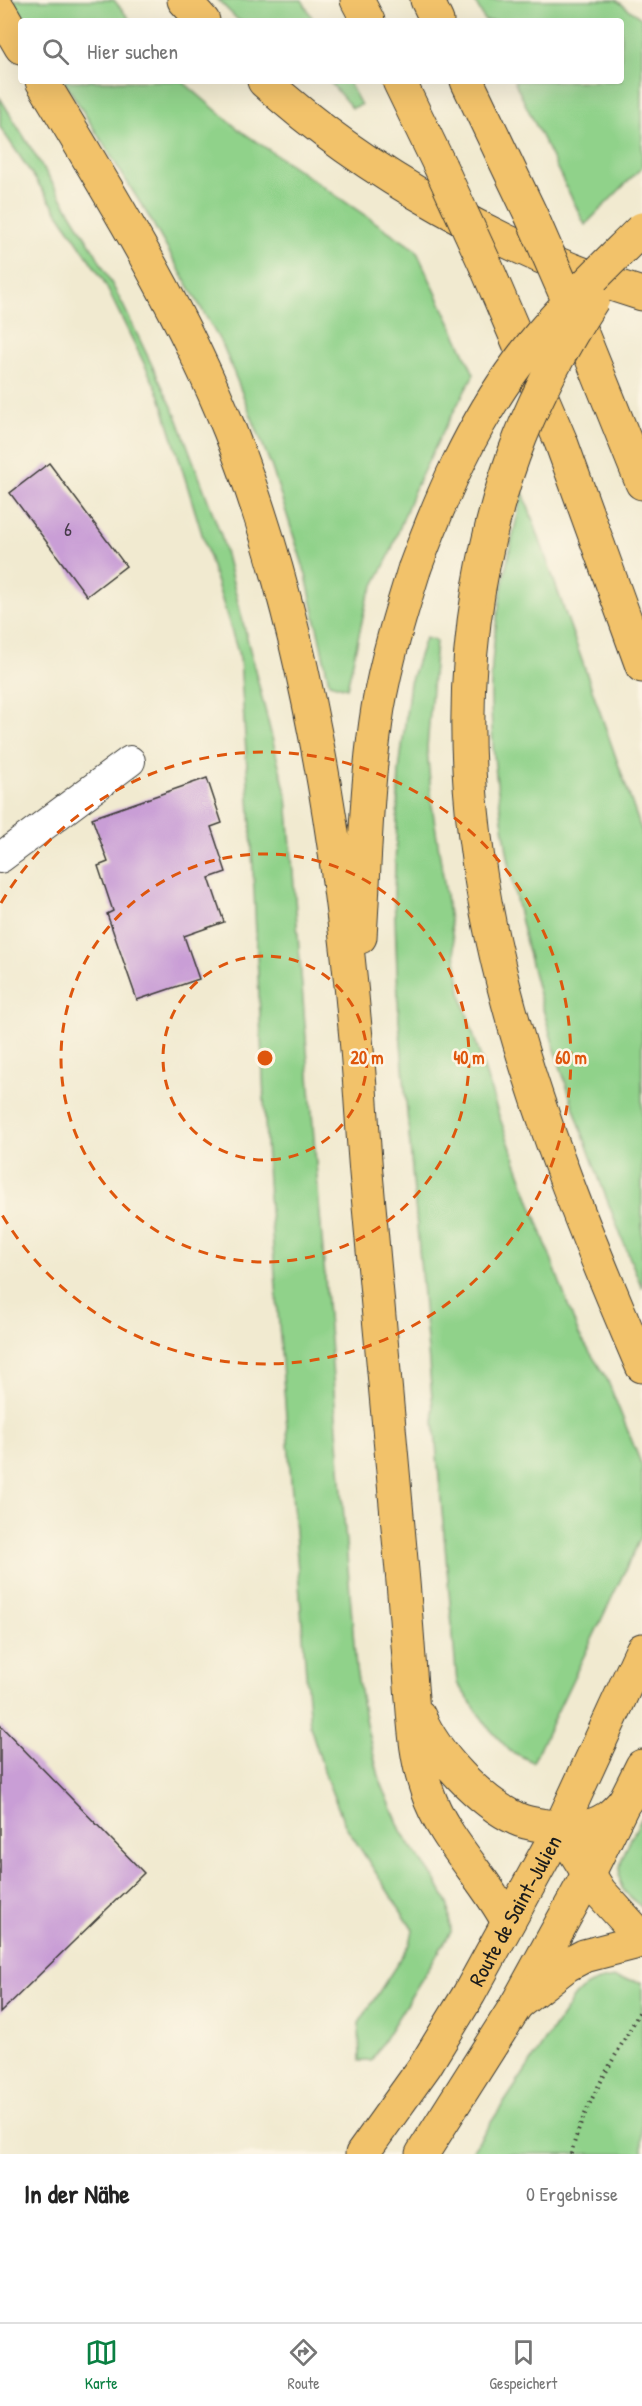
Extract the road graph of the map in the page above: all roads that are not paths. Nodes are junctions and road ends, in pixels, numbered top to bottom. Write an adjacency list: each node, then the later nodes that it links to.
1 (184, 0): 5 (main road)
2 (357, 0): 6 (main road)
3 (426, 0): 7 (main road)
4 (0, 11): 8 (main road)
5 (200, 18)
6 (366, 18)
7 (435, 18)
8 (18, 41)
9 (44, 84): 19 (main road)
10 (268, 84): 14 (main road)
11 (400, 84): 16 (main road, bridge)
12 (468, 84): 15 (main road, bridge)
13 (642, 229): 19 (main road, bridge); 20 (main road, bridge)
14 (642, 294)
15 (642, 483)
16 (642, 666)
17 (130, 761): 18 (street)
18 (0, 858)
19 (355, 1025): 22 (main road)
20 (642, 1366)
21 (642, 1650): 25 (main road, Route de Saint-Julien)
22 (412, 1698): 25 (main road); 27 (main road)
23 (642, 1766): 24 (main road, Route de Saint-Julien)
24 (627, 1798): 25 (main road); 26 (main road, Route de Saint-Julien)
25 (560, 1828): 26 (main road); 27 (main road, Route de Saint-Julien)
26 (589, 1873): 28 (main road); 29 (main road, Route de Saint-Julien)
27 (508, 1922): 30 (main road, Route de Saint-Julien)
28 (642, 1940): 29 (main road)
29 (517, 2004): 31 (main road, Route de Saint-Julien)
30 (362, 2154)
31 (422, 2154)

